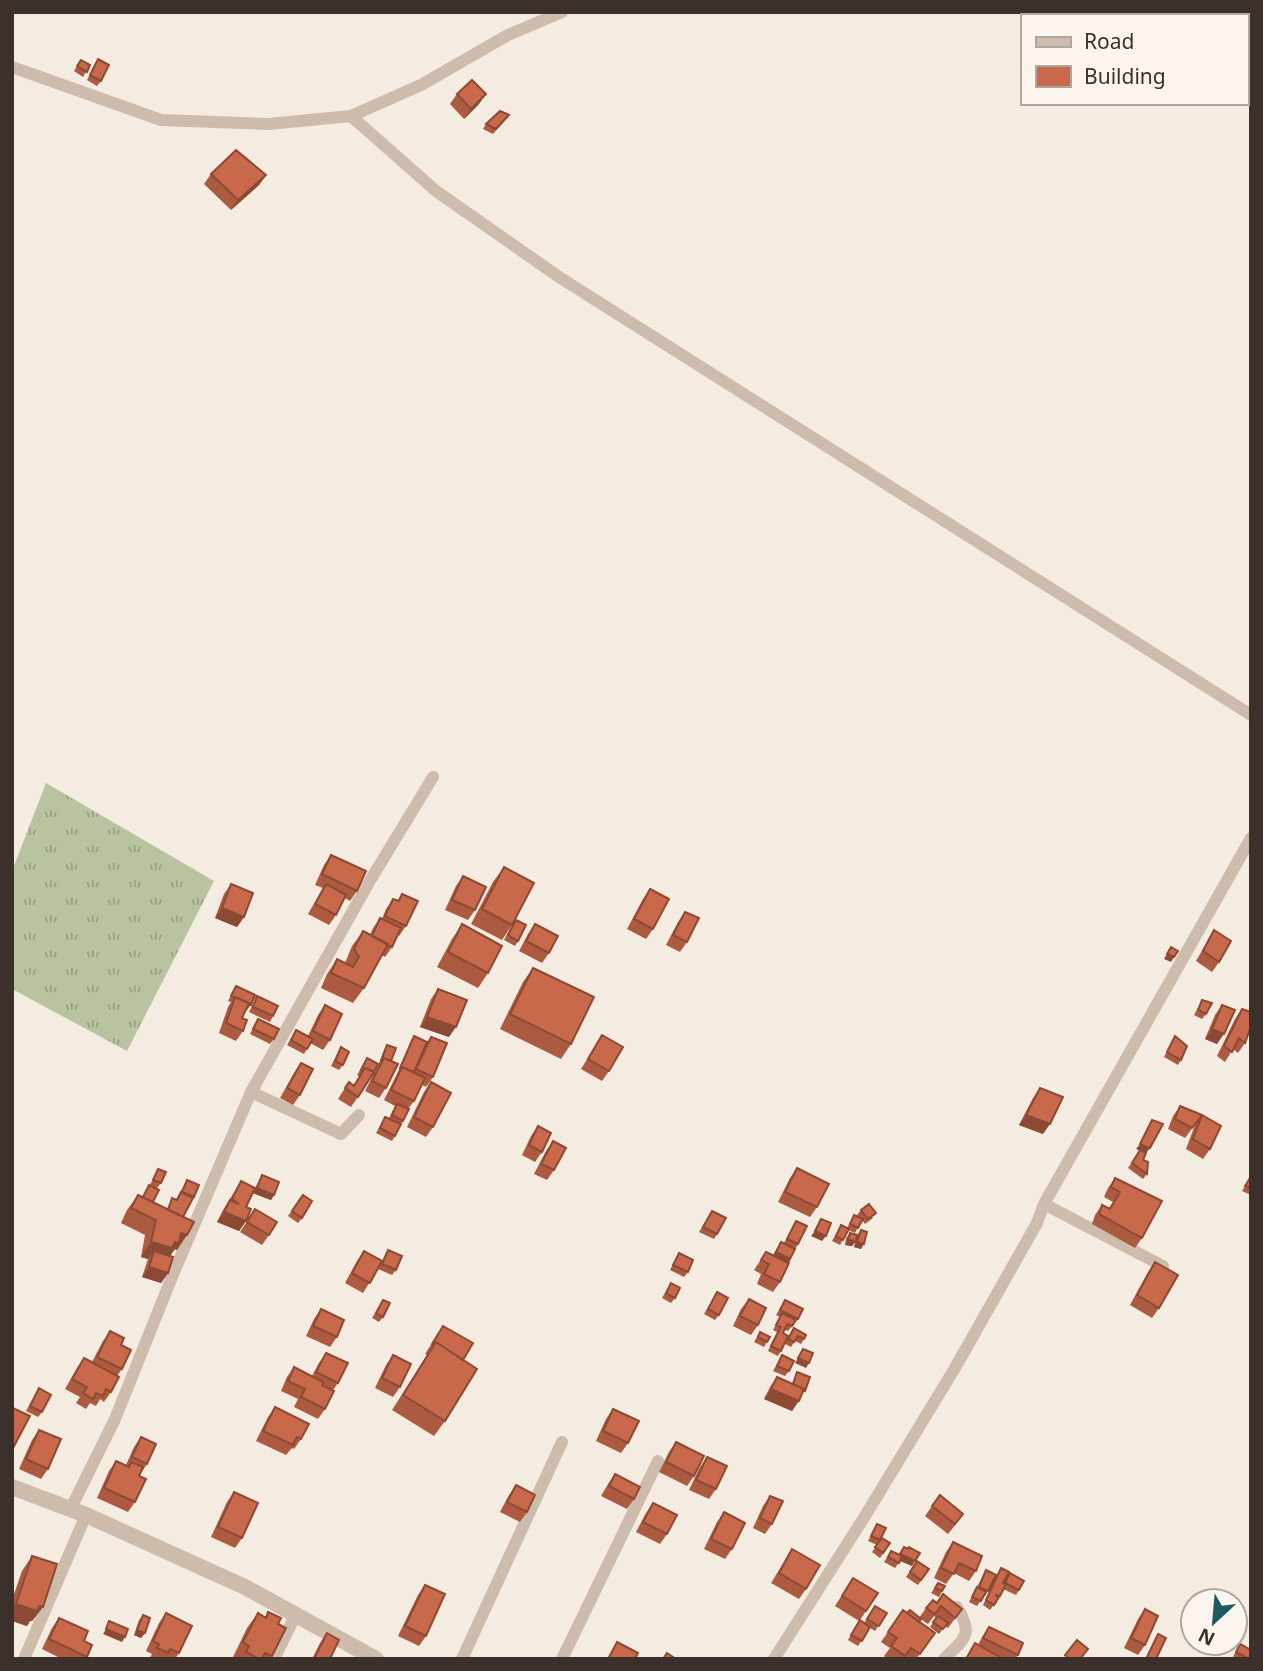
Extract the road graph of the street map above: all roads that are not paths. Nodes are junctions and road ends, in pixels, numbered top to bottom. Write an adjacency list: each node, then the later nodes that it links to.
1 (562, 12): 3 (street)
2 (12, 67): 3 (street)
3 (351, 116): 4 (street)
4 (1251, 715)
5 (433, 777): 7 (street)
6 (1251, 838): 9 (street)
7 (251, 1092): 8 (street); 14 (street)
8 (359, 1115)
9 (1044, 1204): 10 (street); 22 (street)
10 (1163, 1266)
11 (562, 1442): 20 (street)
12 (658, 1461): 21 (street)
13 (12, 1487): 14 (street)
14 (78, 1512): 16 (street); 17 (street)
15 (957, 1607): 23 (street)
16 (296, 1614): 18 (street); 19 (street)
17 (24, 1659)
18 (274, 1659)
19 (376, 1659)
20 (462, 1659)
21 (562, 1659)
22 (774, 1659)
23 (944, 1659)

